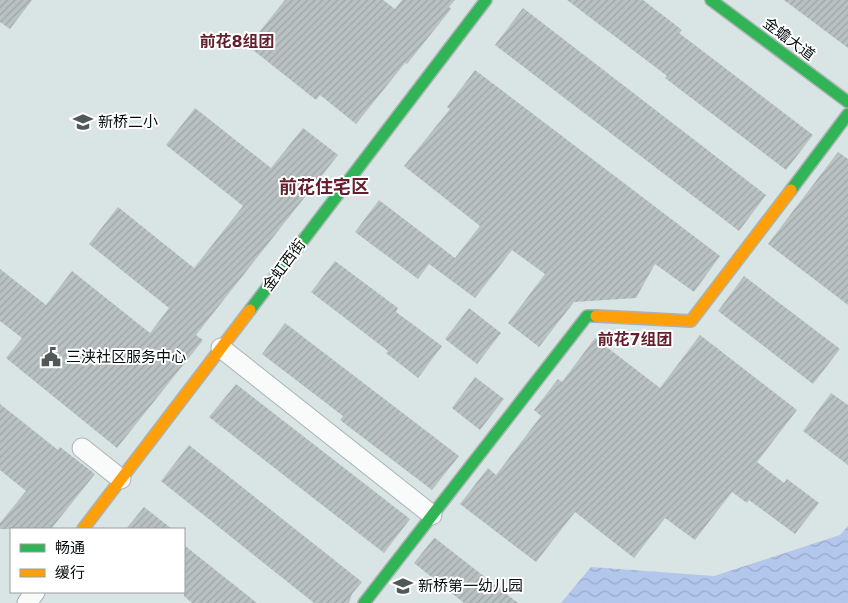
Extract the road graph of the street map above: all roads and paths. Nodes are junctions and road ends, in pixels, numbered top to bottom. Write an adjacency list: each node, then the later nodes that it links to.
1 (486, 0): 5 (street, 金虹西街)
2 (712, 0): 3 (street, 金蟾大道)
3 (848, 102)
4 (848, 114): 8 (street)
5 (221, 348): 7 (street, 金虹西街); 8 (street)
6 (82, 448): 7 (street)
7 (121, 479): 9 (street, 金虹西街)
8 (432, 515): 10 (street)
9 (84, 528)
10 (364, 603)

